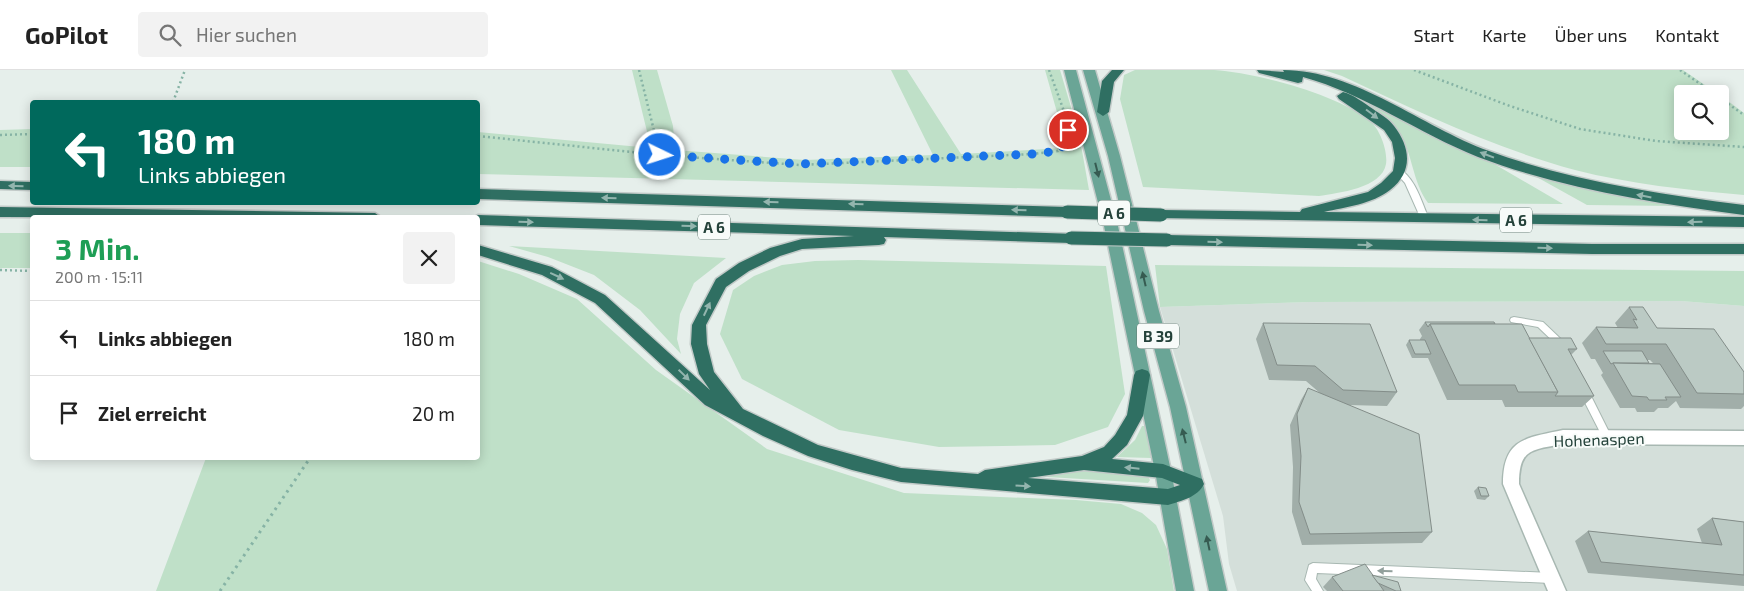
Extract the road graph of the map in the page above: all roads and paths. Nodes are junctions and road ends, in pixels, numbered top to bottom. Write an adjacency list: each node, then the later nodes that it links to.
1 (185, 70): 12 (path)
2 (639, 70): 22 (path)
3 (1049, 70): 16 (path)
4 (1089, 70): 14 (main road)
5 (1118, 70): 14 (highway)
6 (1263, 70): 23 (highway, one-way to 23)
7 (1289, 70): 27 (highway, one-way to 7)
8 (1414, 70): 21 (path)
9 (1680, 70): 11 (path)
10 (1071, 71): 41 (main road, B 39, one-way to 41)
11 (1702, 85)
12 (174, 100)
13 (1729, 104): 15 (path)
14 (1103, 112): 50 (main road, B 39, one-way to 14)
15 (1744, 115)
16 (1067, 120)
17 (1068, 127): 22 (path)
18 (30, 134): 19 (path)
19 (0, 135)
20 (480, 136): 22 (path)
21 (1744, 147)
22 (660, 155)
23 (1399, 172): 30 (highway); 31 (lane)
24 (0, 185): 25 (highway, one-way to 24)
25 (30, 186)
26 (480, 194): 30 (highway, A 6, one-way to 26, bridge)
27 (1744, 210)
28 (0, 212): 29 (highway)
29 (200, 215)
30 (1287, 216): 31 (highway, A 6)
31 (1425, 219): 33 (highway, A 6, one-way to 31)
32 (480, 220): 34 (highway, A 6, one-way to 34)
33 (1744, 222)
34 (951, 234): 35 (highway, A 6, one-way to 35, bridge); 43 (highway, one-way to 34)
35 (1744, 249)
36 (480, 251): 43 (highway, one-way to 43)
37 (0, 270): 38 (path)
38 (30, 271)
39 (1514, 320): 40 (lane)
40 (1566, 352)
41 (1142, 374): 47 (highway); 48 (main road, B 39)
42 (1581, 384): 44 (lane)
43 (738, 414): 49 (highway)
44 (1607, 437): 45 (street, Hohenaspen); 52 (street, Hohenaspen)
45 (1744, 438)
46 (309, 460): 53 (path)
47 (1083, 462): 48 (highway, one-way to 47); 49 (highway)
48 (1163, 471): 50 (highway); 51 (main road, B 39)
49 (957, 481): 51 (highway, one-way to 51)
50 (1196, 484): 51 (highway); 55 (main road, B 39, one-way to 50)
51 (1168, 497): 54 (main road, B 39)
52 (1554, 584): 56 (lane, one-way to 56)
53 (220, 591)
54 (1185, 591)
55 (1218, 591)
56 (1318, 591)

